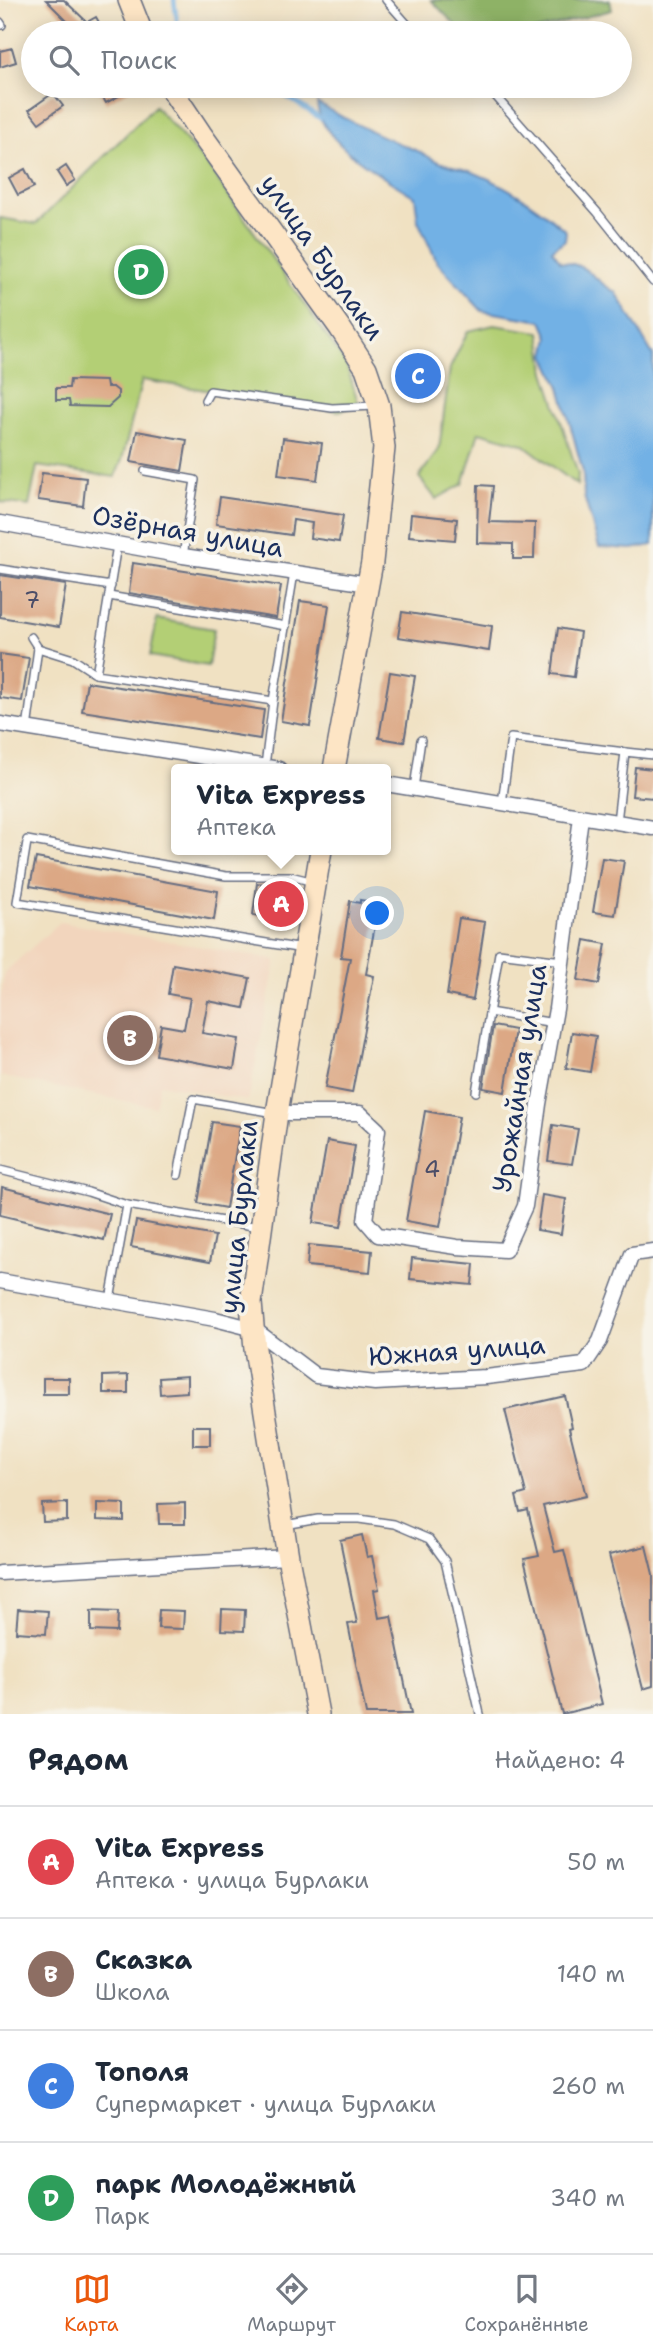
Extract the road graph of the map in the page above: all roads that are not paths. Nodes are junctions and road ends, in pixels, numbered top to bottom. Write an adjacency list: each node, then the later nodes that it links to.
1 (386, 0): 2 (lane)
2 (404, 21)
3 (177, 98): 7 (street, улица Бурлаки)
4 (497, 98): 5 (lane)
5 (653, 282)
6 (205, 400): 7 (lane)
7 (379, 405): 14 (street, улица Бурлаки)
8 (145, 471): 11 (lane)
9 (0, 523): 10 (street, Озёрная улица)
10 (117, 545): 11 (street, Озёрная улица); 15 (lane)
11 (183, 556): 13 (street, Озёрная улица)
12 (0, 569): 15 (lane)
13 (294, 573): 14 (street, Озёрная улица); 17 (lane)
14 (369, 584): 29 (street, улица Бурлаки)
15 (111, 586): 16 (lane)
16 (109, 596): 17 (lane); 20 (lane)
17 (285, 625): 21 (lane)
18 (32, 637): 19 (lane)
19 (37, 648): 20 (lane); 23 (lane)
20 (96, 674): 21 (lane)
21 (273, 701): 28 (lane)
22 (0, 724): 23 (street)
23 (27, 730): 27 (street)
24 (421, 740): 31 (lane)
25 (625, 752): 26 (lane); 32 (lane); 34 (lane)
26 (653, 755)
27 (246, 764)
28 (272, 764)
29 (335, 764)
30 (391, 785): 31 (street)
31 (414, 789): 32 (street)
32 (502, 803): 33 (street)
33 (581, 817): 34 (street); 39 (street, Урожайная улица)
34 (617, 822): 35 (street)
35 (653, 828)
36 (320, 855): 37 (street, улица Бурлаки)
37 (316, 882): 38 (street, улица Бурлаки); 38 (lane)
38 (304, 950): 43 (street, улица Бурлаки)
39 (562, 961): 40 (lane); 41 (street, Урожайная улица)
40 (489, 1012): 41 (lane); 42 (lane)
41 (554, 1023): 43 (street, Урожайная улица)
42 (476, 1092)
43 (277, 1113): 45 (lane); 47 (street, улица Бурлаки)
44 (0, 1170): 46 (lane)
45 (178, 1175)
46 (127, 1205): 47 (lane); 50 (lane)
47 (260, 1227): 51 (street, улица Бурлаки)
48 (653, 1251): 51 (street, Южная улица)
49 (0, 1281): 50 (street, Южная улица)
50 (110, 1300): 51 (street, Южная улица)
51 (254, 1329): 52 (street, улица Бурлаки)
52 (283, 1525): 53 (street, улица Бурлаки); 56 (lane)
53 (288, 1557): 54 (street); 55 (street, улица Бурлаки)
54 (0, 1573)
55 (318, 1714)
56 (480, 1714)

